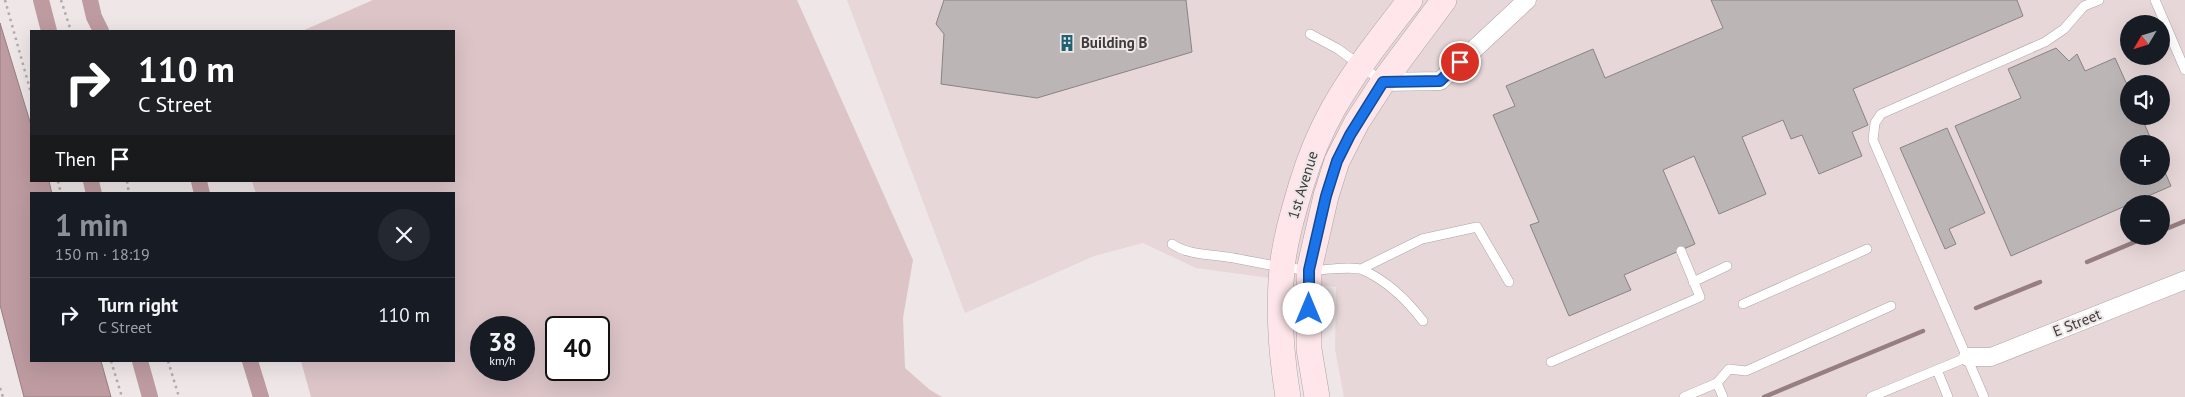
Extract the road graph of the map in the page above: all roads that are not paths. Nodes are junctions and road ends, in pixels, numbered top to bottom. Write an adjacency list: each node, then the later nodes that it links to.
1 (1410, 0): 7 (street, 1st Avenue)
2 (1444, 0): 9 (street, 1st Avenue)
3 (1527, 0): 9 (street)
4 (2099, 0): 23 (lane)
5 (2155, 0): 8 (lane)
6 (1310, 34): 7 (lane)
7 (1360, 66): 9 (lane); 14 (street, 1st Avenue)
8 (2185, 70)
9 (1383, 82): 16 (street, 1st Avenue)
10 (1172, 244): 14 (lane)
11 (1867, 249): 20 (lane)
12 (1681, 250): 19 (lane)
13 (1727, 266): 19 (lane)
14 (1282, 267): 16 (lane); 27 (street, 1st Avenue)
15 (1361, 269): 16 (lane); 18 (lane); 22 (lane)
16 (1309, 270): 28 (street, 1st Avenue)
17 (2185, 280): 23 (street, E Street)
18 (1509, 282)
19 (1693, 282): 24 (lane)
20 (1743, 304)
21 (1891, 306): 26 (lane)
22 (1423, 321)
23 (1968, 357): 25 (lane); 33 (lane)
24 (1551, 362)
25 (1937, 370): 31 (lane); 32 (lane)
26 (1717, 383): 29 (lane); 30 (lane)
27 (1288, 397)
28 (1317, 397)
29 (1684, 397)
30 (1723, 397)
31 (1872, 397)
32 (1948, 397)
33 (1984, 397)

